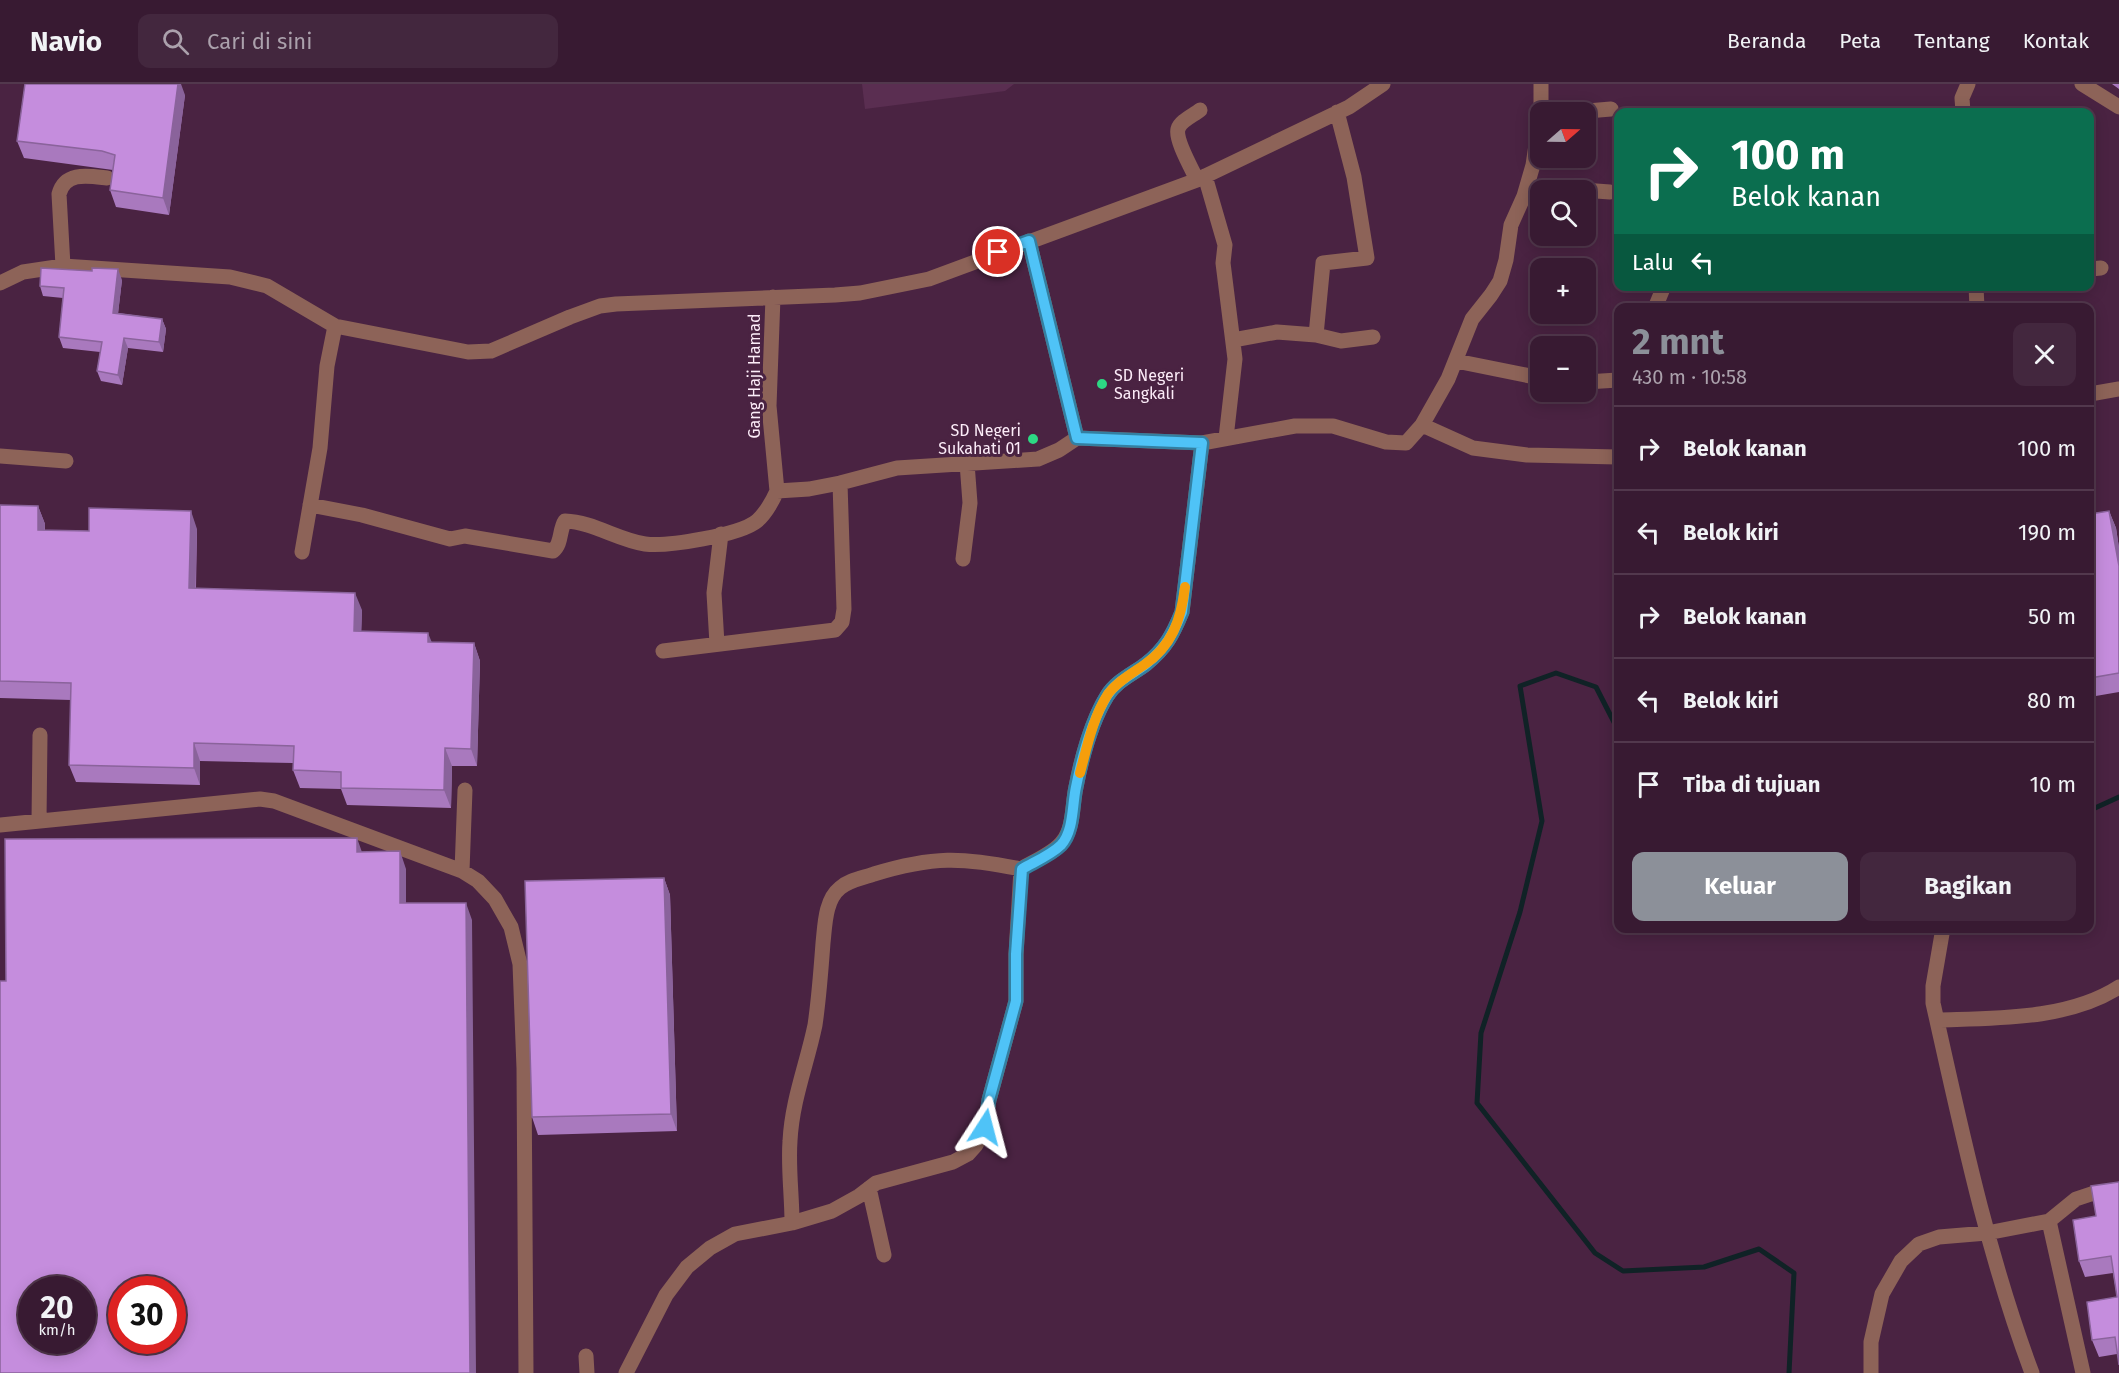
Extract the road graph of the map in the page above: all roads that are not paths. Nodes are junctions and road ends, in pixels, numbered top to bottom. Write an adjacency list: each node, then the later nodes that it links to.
1 (1383, 84): 11 (street)
2 (1541, 84): 5 (street)
3 (1968, 84): 7 (street)
4 (2082, 84): 6 (street)
5 (1541, 102)
6 (2119, 107)
7 (1963, 108)
8 (1611, 109): 10 (street)
9 (1200, 110): 14 (street)
10 (1596, 110)
11 (1337, 112): 14 (street); 22 (street)
12 (1532, 168): 15 (street)
13 (107, 178): 18 (street)
14 (1201, 178): 17 (street); 24 (street)
15 (1527, 186): 16 (street); 25 (street)
16 (1610, 192)
17 (1029, 241): 20 (street); 32 (street)
18 (63, 266): 19 (street); 21 (street)
19 (0, 283)
20 (773, 297): 21 (street); 40 (street, Gang Haji Hamad)
21 (335, 326): 41 (street)
22 (1316, 335): 23 (street); 24 (street)
23 (1373, 337)
24 (1233, 340): 33 (street)
25 (1456, 361): 26 (street); 31 (street)
26 (1530, 376)
27 (1614, 380): 28 (street)
28 (1596, 381)
29 (2119, 389): 30 (street)
30 (2094, 393)
31 (1422, 425): 33 (street); 36 (street)
32 (1077, 438): 34 (street); 38 (street)
33 (1226, 438): 34 (street)
34 (1202, 443): 51 (street)
35 (0, 456): 37 (street)
36 (1614, 458)
37 (66, 461)
38 (967, 464): 39 (street); 44 (street)
39 (840, 483): 40 (street); 45 (street)
40 (777, 491): 42 (street)
41 (310, 505): 42 (street); 43 (street)
42 (721, 534): 45 (street)
43 (303, 552)
44 (963, 559)
45 (717, 644): 46 (street)
46 (663, 651)
47 (40, 735): 49 (street)
48 (465, 790): 52 (street)
49 (39, 821): 50 (street); 52 (street)
50 (0, 825)
51 (1022, 869): 56 (street); 59 (street)
52 (462, 871): 63 (street)
53 (1942, 933): 55 (street)
54 (2119, 987): 55 (street)
55 (1937, 1020): 60 (street)
56 (869, 1188): 59 (street); 61 (street)
57 (2119, 1190): 58 (street)
58 (2049, 1221): 60 (street); 68 (street)
59 (792, 1223): 65 (street)
60 (1988, 1233): 66 (street); 67 (street)
61 (884, 1255)
62 (586, 1356): 64 (street)
63 (526, 1373)
64 (587, 1373)
65 (626, 1373)
66 (1871, 1373)
67 (2032, 1373)
68 (2083, 1373)

